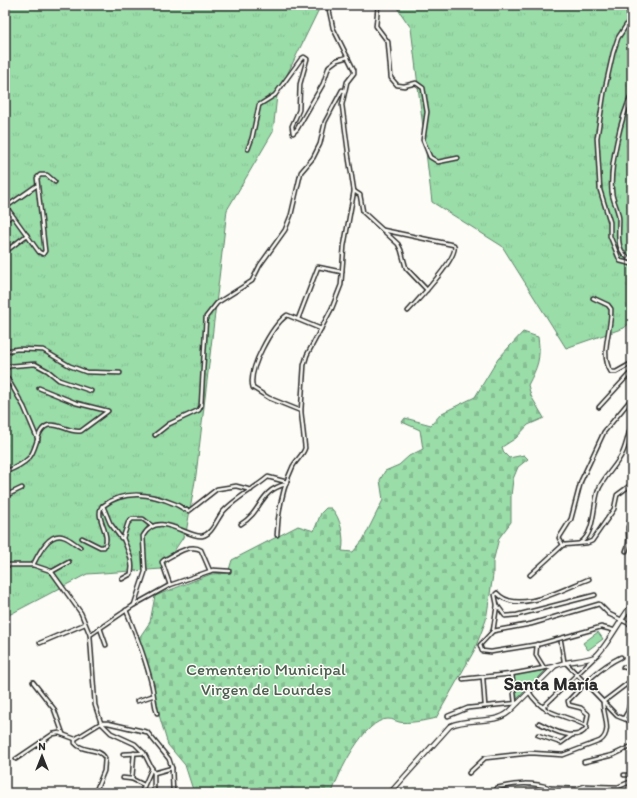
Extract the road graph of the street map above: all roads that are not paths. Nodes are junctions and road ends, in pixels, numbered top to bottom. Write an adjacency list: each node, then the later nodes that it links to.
1 (328, 5): 4 (street)
2 (378, 5): 8 (street)
3 (627, 5): 19 (street)
4 (348, 57): 5 (street); 7 (street)
5 (345, 91): 11 (street); 38 (street)
6 (632, 94): 18 (street)
7 (248, 149)
8 (458, 158)
9 (55, 182): 10 (street)
10 (36, 185): 12 (street); 16 (street)
11 (354, 191): 15 (street); 20 (street)
12 (6, 206): 13 (street)
13 (12, 215): 14 (street); 16 (street)
14 (5, 222)
15 (383, 230): 21 (street); 21 (street)
16 (27, 235): 17 (street)
17 (5, 252)
18 (632, 260)
19 (632, 264)
20 (342, 272): 24 (street); 25 (street)
21 (427, 290): 23 (street)
22 (593, 298): 27 (street)
23 (408, 312)
24 (298, 318): 25 (street); 36 (street)
25 (321, 329): 36 (street)
26 (5, 351): 30 (street)
27 (632, 363)
28 (5, 369): 33 (street)
29 (632, 371): 35 (street)
30 (120, 373)
31 (5, 374): 39 (street)
32 (39, 388): 39 (street)
33 (91, 391)
34 (632, 398): 54 (street)
35 (599, 407)
36 (301, 411): 41 (street)
37 (632, 425): 53 (street)
38 (156, 435)
39 (38, 440): 40 (street)
40 (5, 472)
41 (286, 483): 44 (street); 48 (street); 50 (street)
42 (632, 484): 53 (street)
43 (22, 488): 45 (street)
44 (252, 490): 46 (street); 49 (street)
45 (5, 496)
46 (102, 506): 51 (street); 52 (street)
47 (632, 517): 56 (street)
48 (241, 524)
49 (153, 526): 52 (street); 68 (street)
50 (277, 535)
51 (82, 538)
52 (123, 538): 64 (street)
53 (580, 543): 54 (street)
54 (563, 545): 63 (street)
55 (80, 547): 59 (street)
56 (626, 551)
57 (69, 562): 62 (street)
58 (5, 565): 59 (street)
59 (33, 565): 62 (street)
60 (210, 571): 61 (street); 66 (street); 66 (street)
61 (229, 571)
62 (51, 572): 73 (street)
63 (530, 575)
64 (122, 579)
65 (589, 579): 69 (street)
66 (170, 585): 68 (street)
67 (595, 594): 69 (street)
68 (134, 605): 71 (street)
69 (497, 605): 76 (street)
70 (632, 605): 72 (main road)
71 (126, 610): 75 (street); 99 (street)
72 (620, 620): 74 (street); 76 (street); 77 (main road)
73 (86, 624): 78 (street); 80 (street)
74 (632, 625)
75 (100, 628): 78 (street); 82 (street)
76 (493, 630): 81 (street)
77 (613, 630): 81 (street); 83 (main road)
78 (90, 635): 109 (street)
79 (561, 642): 85 (street)
80 (40, 643)
81 (537, 644): 88 (street)
82 (106, 646)
83 (596, 656): 85 (main road); 91 (street)
84 (621, 657): 96 (street)
85 (564, 661): 86 (main road); 91 (street)
86 (555, 666): 88 (street); 97 (main road)
87 (623, 667): 89 (street)
88 (544, 668): 90 (street)
89 (632, 669)
90 (512, 674): 92 (street); 102 (street)
91 (577, 674): 96 (street); 104 (street)
92 (483, 678): 93 (street); 103 (street)
93 (463, 679)
94 (632, 680): 101 (street)
95 (33, 682): 112 (street)
96 (585, 683): 101 (street); 111 (street)
97 (529, 692): 102 (main road); 104 (street)
98 (632, 694): 107 (street)
99 (152, 696): 100 (street); 105 (street)
100 (137, 701)
101 (603, 702): 107 (street); 125 (street)
102 (517, 703): 103 (street); 137 (main road)
103 (485, 706): 106 (street)
104 (543, 707): 111 (street)
105 (156, 713)
106 (448, 716)
107 (624, 718): 108 (street)
108 (632, 722)
109 (100, 723): 115 (street); 117 (street); 123 (street)
110 (539, 723): 114 (street)
111 (586, 725): 114 (street)
112 (63, 734): 115 (street); 120 (street)
113 (538, 735): 114 (street)
114 (572, 735)
115 (75, 738): 133 (street)
116 (632, 746): 121 (street)
117 (144, 752): 118 (street); 122 (street)
118 (134, 753): 119 (street); 129 (street)
119 (123, 754)
120 (16, 759)
121 (584, 762)
122 (152, 768): 124 (street); 131 (street)
123 (172, 768): 124 (street); 136 (street)
124 (154, 773): 135 (street)
125 (469, 773)
126 (624, 775): 127 (street)
127 (632, 775)
128 (123, 778): 129 (street)
129 (132, 779): 131 (street)
130 (632, 781): 132 (street)
131 (144, 785): 134 (street)
132 (553, 788): 138 (street); 139 (street)
133 (95, 793)
134 (141, 793)
135 (154, 793)
136 (173, 793)
137 (390, 793)
138 (495, 793)
139 (520, 793)

